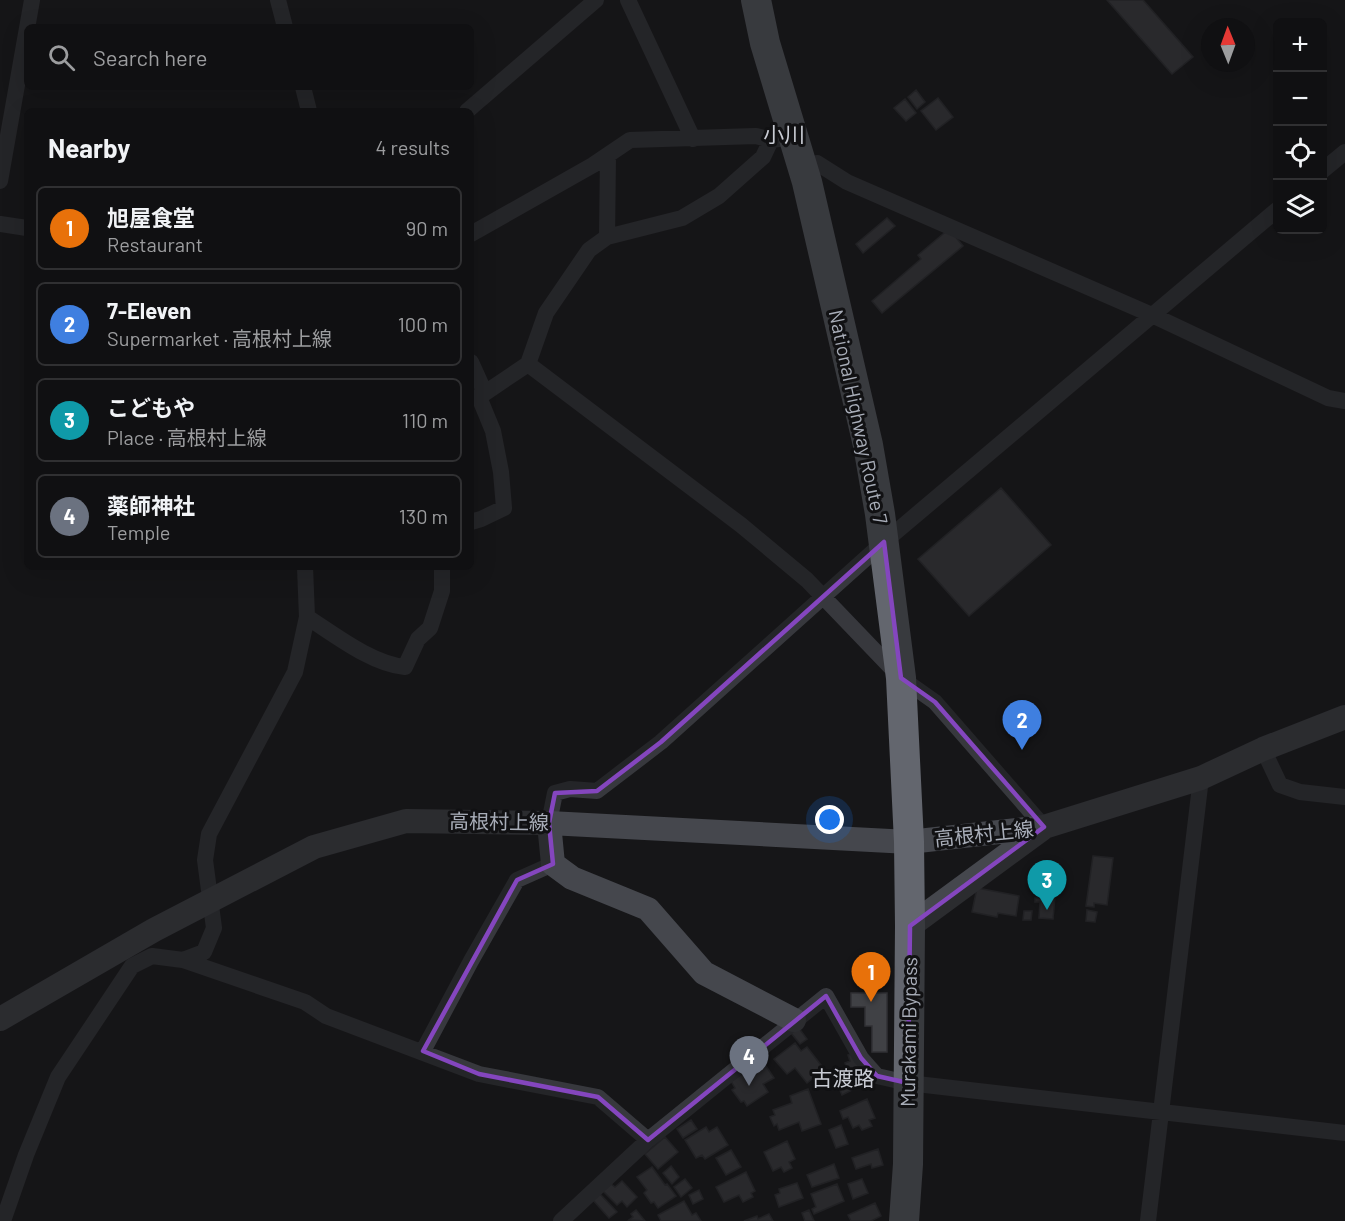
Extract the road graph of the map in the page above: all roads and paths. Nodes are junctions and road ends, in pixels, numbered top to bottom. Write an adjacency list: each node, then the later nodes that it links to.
1 (32, 0): 6 (street)
2 (278, 0): 7 (street)
3 (596, 0): 11 (street)
4 (628, 0): 13 (street)
5 (756, 0): 12 (highway, National Highway Route 7)
6 (28, 24)
7 (284, 24)
8 (24, 45): 18 (street)
9 (304, 90): 10 (street)
10 (308, 108)
11 (470, 108)
12 (782, 138): 13 (street); 16 (highway, National Highway Route 7); 23 (street)
13 (693, 139): 15 (street)
14 (1345, 152): 17 (street)
15 (608, 155): 22 (street); 23 (street)
16 (801, 166): 24 (street); 30 (highway, National Highway Route 7)
17 (1327, 168)
18 (0, 181)
19 (1273, 214): 24 (street)
20 (0, 224): 21 (street)
21 (24, 228)
22 (474, 232)
23 (607, 237): 25 (street)
24 (1152, 315): 28 (street); 30 (street)
25 (528, 364): 27 (street); 33 (street)
26 (474, 377): 27 (street)
27 (478, 396): 29 (street)
28 (1345, 401)
29 (474, 521)
30 (884, 542): 33 (street); 35 (highway, National Highway Route 7)
31 (305, 570): 34 (street)
32 (442, 570): 34 (street)
33 (824, 596): 35 (street); 40 (street)
34 (307, 617): 44 (street)
35 (901, 678): 41 (street); 42 (highway, National Highway Route 7)
36 (1345, 717): 37 (main road, 高根村上線)
37 (1263, 749): 38 (main road, 高根村上線); 39 (street)
38 (1201, 778): 41 (main road, 高根村上線); 51 (street)
39 (1345, 797)
40 (549, 823): 42 (main road, 高根村上線); 43 (main road); 44 (main road, 高根村上線)
41 (1044, 827): 42 (main road, 高根村上線); 45 (main road, 高根村上線)
42 (909, 842): 45 (highway, Murakami Bypass)
43 (553, 864): 48 (main road); 49 (street)
44 (209, 901): 46 (street); 47 (main road, 高根村上線)
45 (910, 926): 50 (highway, Murakami Bypass)
46 (183, 960): 49 (street); 54 (street)
47 (0, 1019)
48 (794, 1020): 50 (street); 53 (street)
49 (423, 1051): 53 (street)
50 (908, 1083): 51 (street); 56 (highway, Murakami Bypass)
51 (1161, 1111): 52 (street); 57 (street)
52 (1345, 1133)
53 (648, 1140): 55 (street)
54 (3, 1221)
55 (561, 1221)
56 (904, 1221)
57 (1148, 1221)

